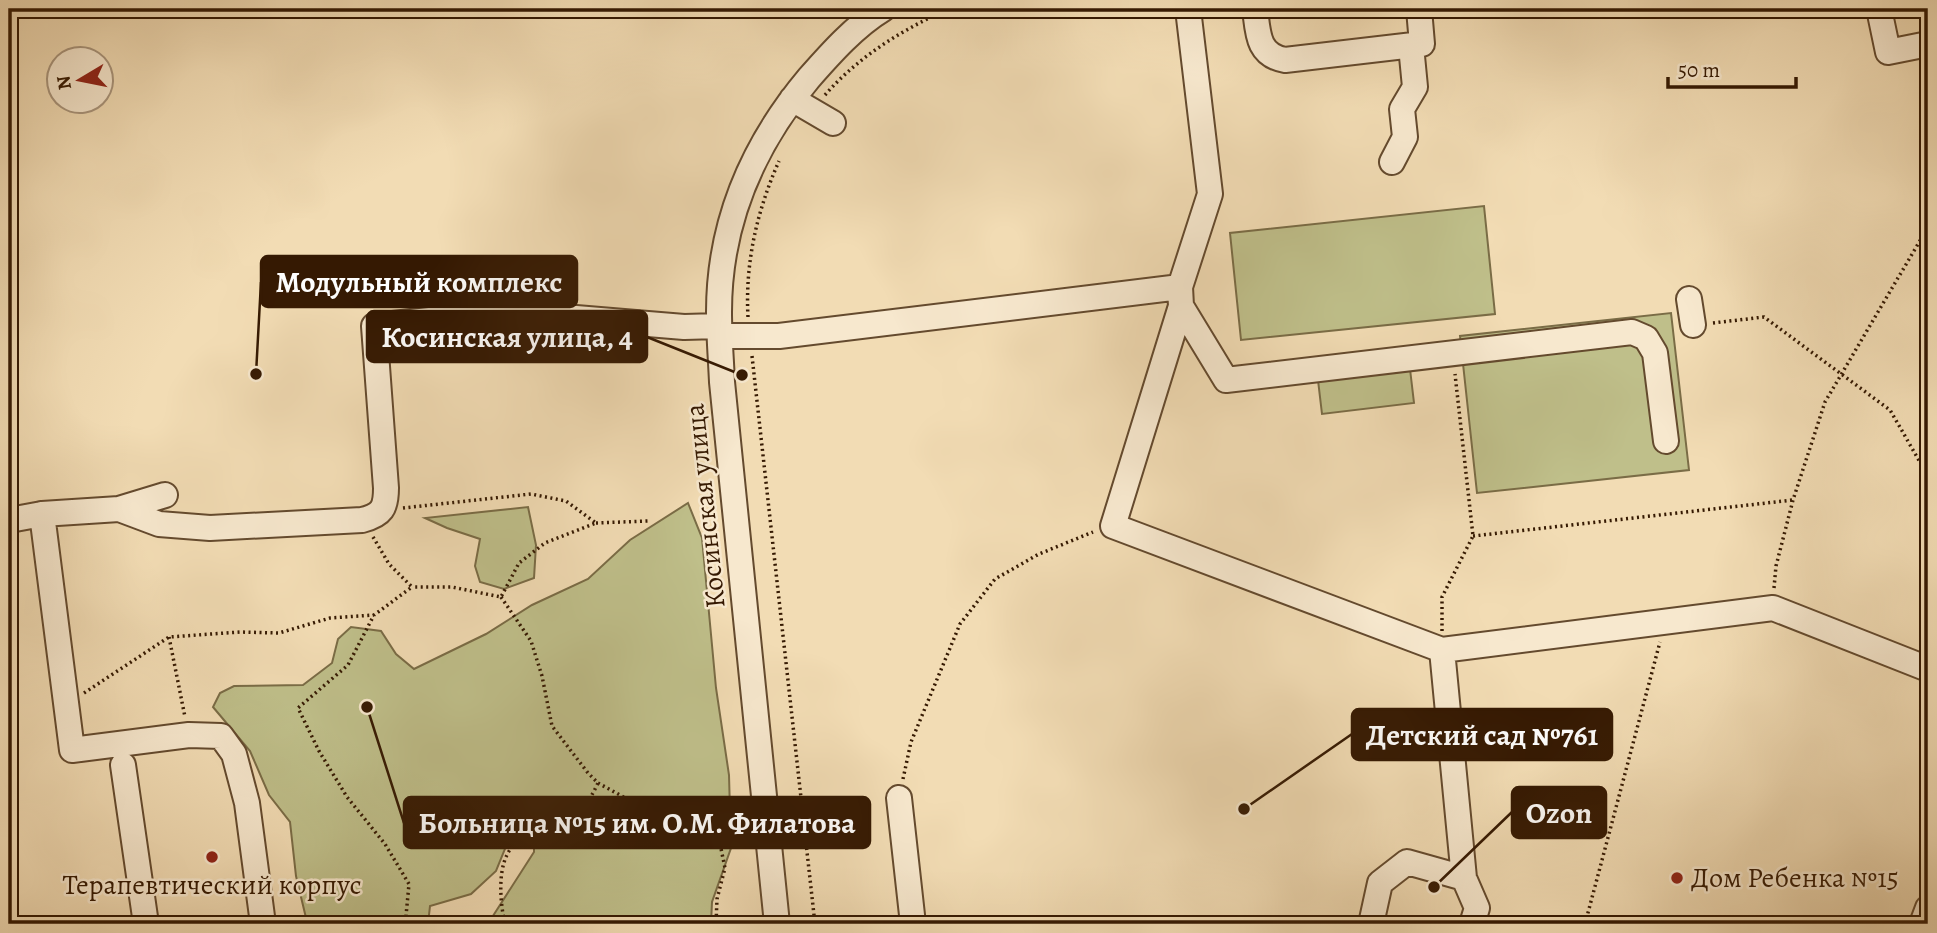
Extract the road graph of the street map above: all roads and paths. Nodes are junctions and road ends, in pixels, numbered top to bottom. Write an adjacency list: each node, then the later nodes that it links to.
1 (883, 9): 7 (street, Косинская улица)
2 (948, 9): 10 (path)
3 (1188, 9): 14 (street)
4 (1255, 9): 9 (street)
5 (1419, 9): 9 (street)
6 (1879, 9): 8 (street)
7 (853, 16): 10 (street, Косинская улица)
8 (1928, 44)
9 (1411, 46): 12 (street)
10 (813, 111): 18 (street, Косинская улица)
11 (779, 161): 19 (path)
12 (1392, 162)
13 (1928, 227): 21 (path)
14 (1181, 296): 19 (street); 20 (street); 32 (street)
15 (1689, 299): 17 (street)
16 (1764, 317): 21 (path)
17 (1693, 325)
18 (719, 331): 19 (street); 29 (street); 56 (street, Косинская улица)
19 (749, 336): 57 (path)
20 (1452, 353): 22 (street); 33 (path)
21 (1842, 373): 23 (path); 25 (path)
22 (1665, 442)
23 (1928, 477)
24 (165, 495): 26 (street)
25 (1793, 500): 33 (path); 34 (path)
26 (120, 509): 28 (street); 29 (street)
27 (9, 514): 28 (street)
28 (42, 514): 42 (street)
29 (370, 518): 31 (path); 35 (path)
30 (648, 521): 31 (path)
31 (596, 523): 36 (path)
32 (1113, 526): 40 (street); 46 (path)
33 (1473, 536): 40 (path)
34 (1774, 581)
35 (412, 587): 36 (path); 37 (path)
36 (501, 597): 45 (path)
37 (374, 615): 39 (path); 49 (path)
38 (1665, 623): 40 (street); 41 (street); 61 (path)
39 (169, 637): 42 (path); 43 (path)
40 (1442, 650): 47 (street)
41 (1928, 669)
42 (67, 702): 43 (street)
43 (189, 735): 51 (street)
44 (123, 765): 50 (street)
45 (598, 783): 54 (path); 55 (path)
46 (899, 798): 58 (street)
47 (1464, 878): 59 (street); 60 (street)
48 (1928, 908): 62 (street)
49 (406, 916): 52 (path); 53 (path)
50 (146, 924)
51 (263, 924)
52 (401, 924)
53 (417, 924)
54 (505, 924)
55 (716, 924)
56 (777, 924)
57 (815, 924)
58 (913, 924)
59 (1371, 924)
60 (1472, 924)
61 (1586, 924)
62 (1922, 924)

